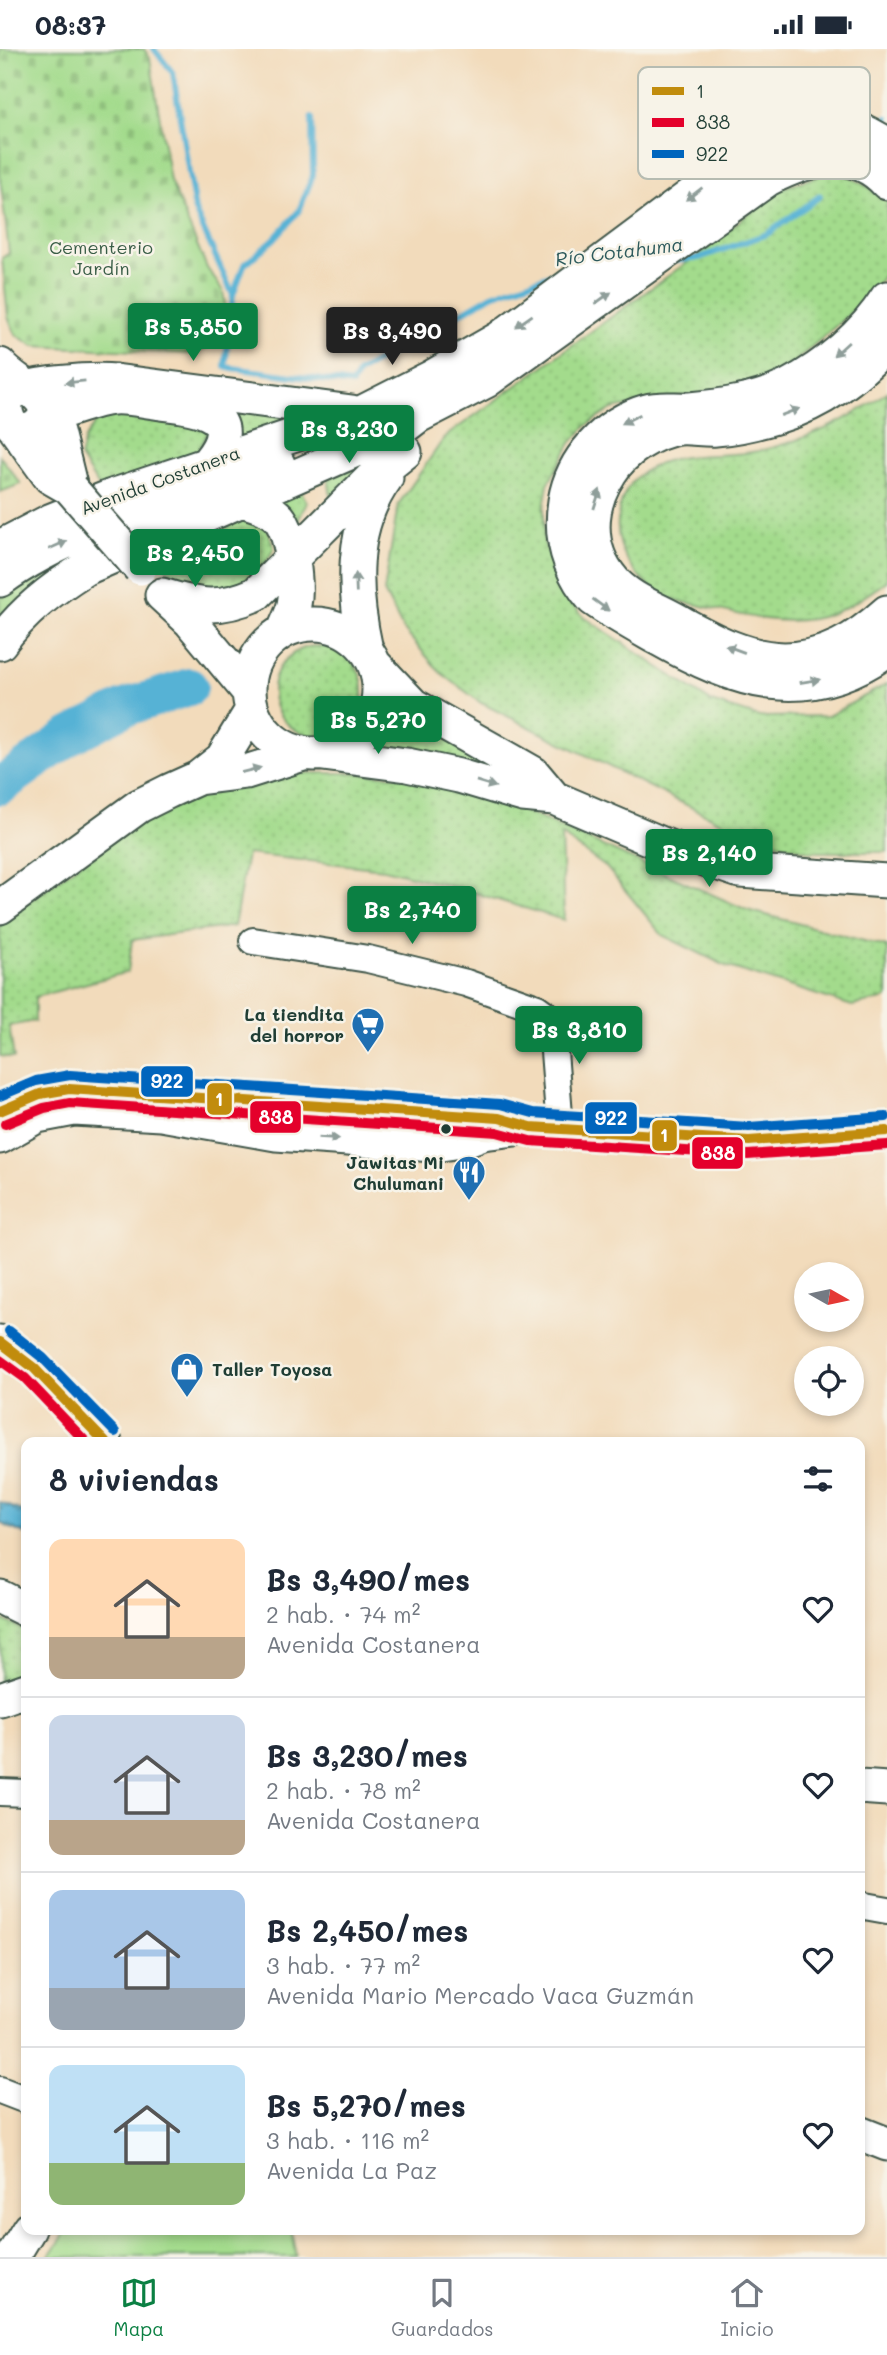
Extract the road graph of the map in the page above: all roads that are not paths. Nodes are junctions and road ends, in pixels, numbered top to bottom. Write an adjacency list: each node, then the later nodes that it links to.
1 (870, 134): 2 (main road, one-way to 1)
2 (887, 143)
3 (870, 168): 6 (main road)
4 (718, 179): 7 (main road, one-way to 7)
5 (768, 179): 7 (main road)
6 (887, 183)
7 (624, 265): 13 (main road, one-way to 7); 14 (main road, Avenida Costanera, one-way to 14)
8 (887, 298): 31 (main road, one-way to 31)
9 (887, 344): 27 (main road, one-way to 9)
10 (0, 365): 11 (main road)
11 (25, 389): 14 (main road, one-way to 11); 15 (main road); 16 (main road)
12 (85, 404): 15 (main road); 17 (main road); 19 (main road)
13 (431, 410): 18 (main road); 20 (main road)
14 (361, 413): 19 (main road, Avenida Costanera)
15 (45, 415): 16 (main road); 17 (main road)
16 (7, 420): 21 (main road)
17 (64, 451): 21 (main road)
18 (405, 452): 24 (main road); 32 (main road, one-way to 18)
19 (209, 461): 23 (main road, Avenida Costanera)
20 (284, 472): 22 (main road); 24 (main road); 25 (main road, one-way to 20)
21 (71, 489): 26 (main road, bridge)
22 (245, 501): 24 (main road); 30 (main road)
23 (0, 547)
24 (292, 558): 26 (main road); 29 (main road)
25 (0, 580)
26 (162, 595): 28 (main road)
27 (887, 612)
28 (190, 621): 29 (main road); 33 (main road)
29 (277, 637): 32 (main road); 33 (main road)
30 (0, 643)
31 (887, 650)
32 (371, 657): 34 (main road); 36 (main road)
33 (251, 701): 34 (main road); 35 (main road)
34 (313, 754): 35 (main road, one-way to 34); 36 (main road, one-way to 36)
35 (198, 778): 38 (main road)
36 (554, 798): 37 (main road)
37 (887, 881)
38 (0, 907)
39 (253, 941): 41 (street)
40 (0, 1111): 41 (main road)
41 (545, 1128): 42 (main road); 43 (main road, one-way to 41)
42 (887, 1131)
43 (0, 1137)
44 (0, 1320): 46 (main road)
45 (0, 1342): 46 (main road)
46 (34, 1368): 47 (main road)
47 (100, 1437)
48 (0, 1597): 49 (main road)
49 (21, 1608)
50 (21, 1692): 51 (main road)
51 (0, 1699)
52 (865, 1787): 53 (main road)
53 (887, 1789)
54 (0, 1792): 55 (street)
55 (21, 1793)
56 (865, 1906): 57 (street)
57 (887, 1910)
58 (0, 2090): 59 (street)
59 (21, 2098)
60 (865, 2135): 61 (main road)
61 (887, 2144)
62 (25, 2235): 63 (main road)
63 (12, 2257)

